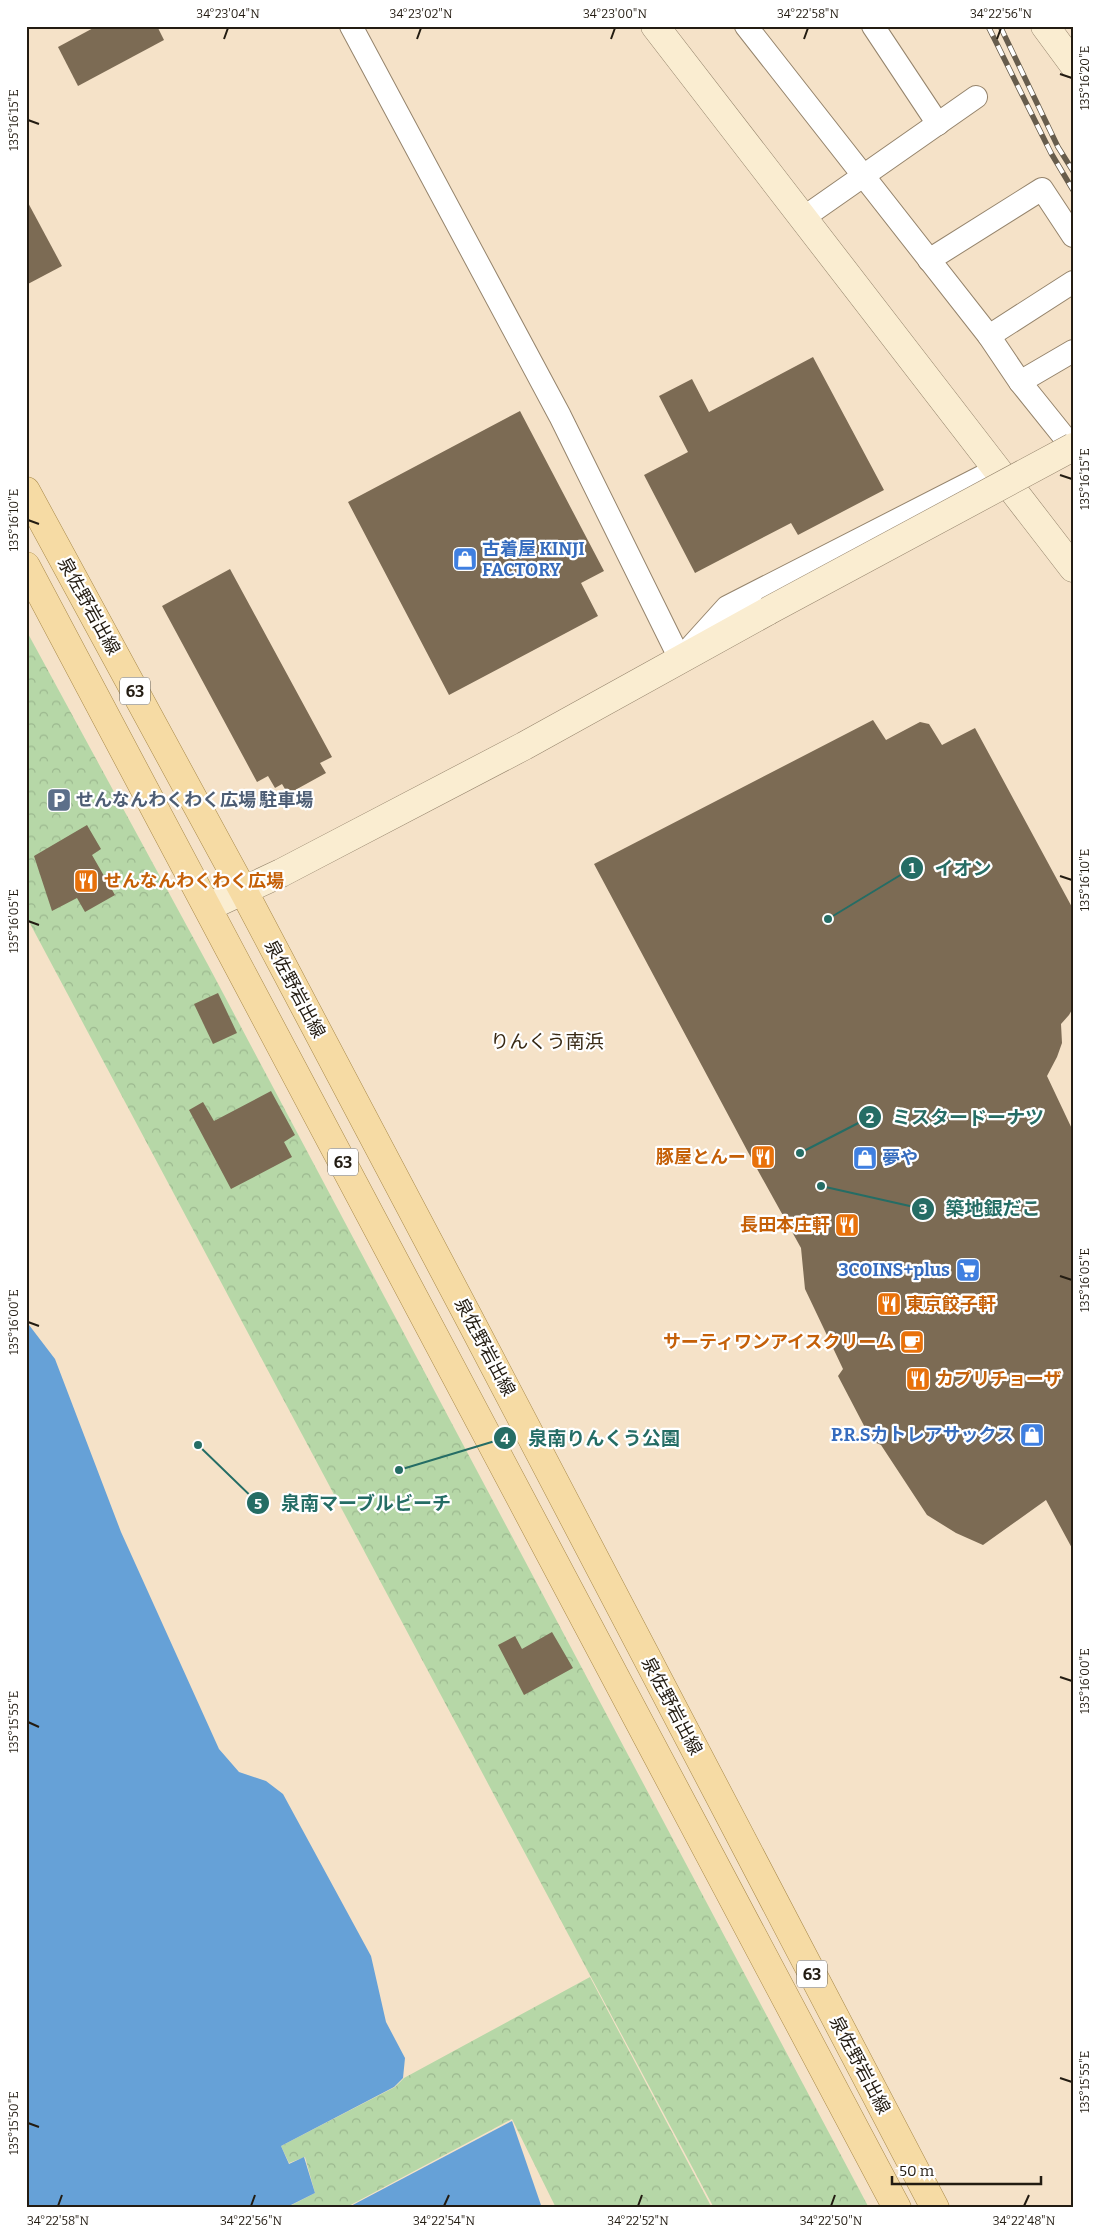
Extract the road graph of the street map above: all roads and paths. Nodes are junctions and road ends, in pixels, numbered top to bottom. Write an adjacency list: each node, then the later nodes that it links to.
1 (351, 26): 22 (street)
2 (655, 26): 10 (street)
3 (746, 26): 9 (street)
4 (873, 26): 8 (street)
5 (1045, 26): 6 (street)
6 (1073, 64)
7 (976, 97): 8 (street)
8 (938, 124): 9 (street)
9 (863, 177): 10 (street); 12 (street)
10 (803, 218): 18 (street)
11 (1073, 236): 12 (street)
12 (929, 260): 14 (street)
13 (1073, 282): 14 (street)
14 (988, 336): 16 (street)
15 (1073, 351): 16 (street)
16 (1020, 382): 17 (street)
17 (1073, 448): 22 (street, bridge)
18 (997, 469): 21 (street); 22 (street)
19 (26, 491): 23 (main road, 泉佐野岩出線 / 63)
20 (26, 566): 24 (main road, 泉佐野岩出線 / 63)
21 (1073, 568)
22 (680, 659): 23 (street)
23 (244, 892): 24 (street); 26 (main road, 泉佐野岩出線 / 63)
24 (208, 907): 25 (main road, 泉佐野岩出線 / 63)
25 (897, 2208)
26 (934, 2208)

